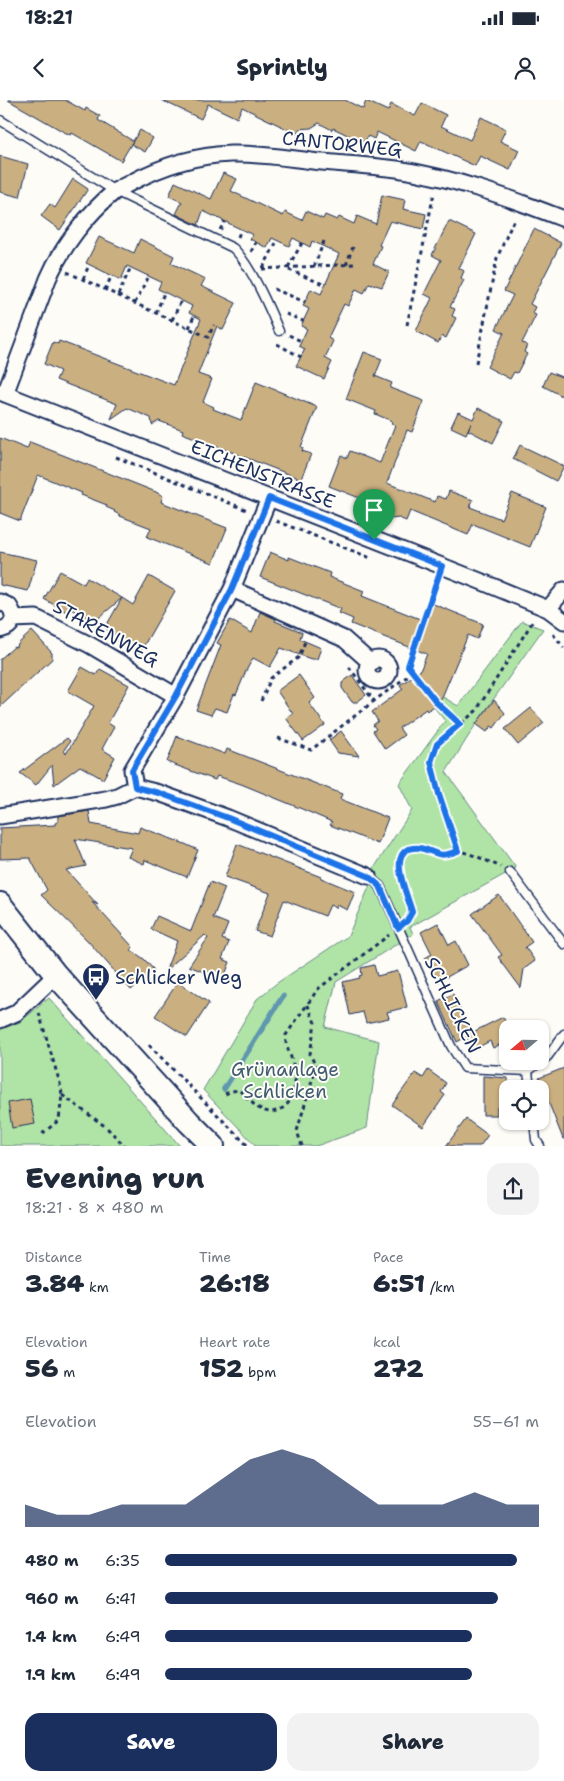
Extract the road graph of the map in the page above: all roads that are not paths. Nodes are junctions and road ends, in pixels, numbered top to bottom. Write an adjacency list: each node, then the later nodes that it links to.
1 (0, 120): 2 (lane)
2 (115, 191): 3 (street, CANTORWEG); 4 (lane); 5 (street, CANTORWEG)
3 (564, 219)
4 (279, 331)
5 (3, 393): 6 (street, EICHENSTRASSE)
6 (269, 498): 7 (street); 10 (street, EICHENSTRASSE)
7 (232, 589): 14 (street); 15 (street)
8 (564, 590): 10 (street)
9 (0, 602): 11 (street)
10 (548, 609): 12 (street, EICHENSTRASSE)
11 (13, 619): 13 (street); 15 (street, STARENWEG)
12 (564, 621)
13 (0, 630)
14 (371, 662)
15 (176, 696): 16 (street)
16 (135, 787): 17 (street); 19 (street)
17 (0, 816)
18 (510, 872): 21 (lane)
19 (368, 876): 25 (lane, SCHLICKEN)
20 (0, 904): 22 (main road)
21 (564, 944)
22 (56, 975): 23 (street); 28 (main road)
23 (0, 1020)
24 (564, 1034): 25 (lane)
25 (528, 1071): 26 (lane)
26 (529, 1080)
27 (535, 1130): 29 (lane)
28 (213, 1146)
29 (540, 1146)

